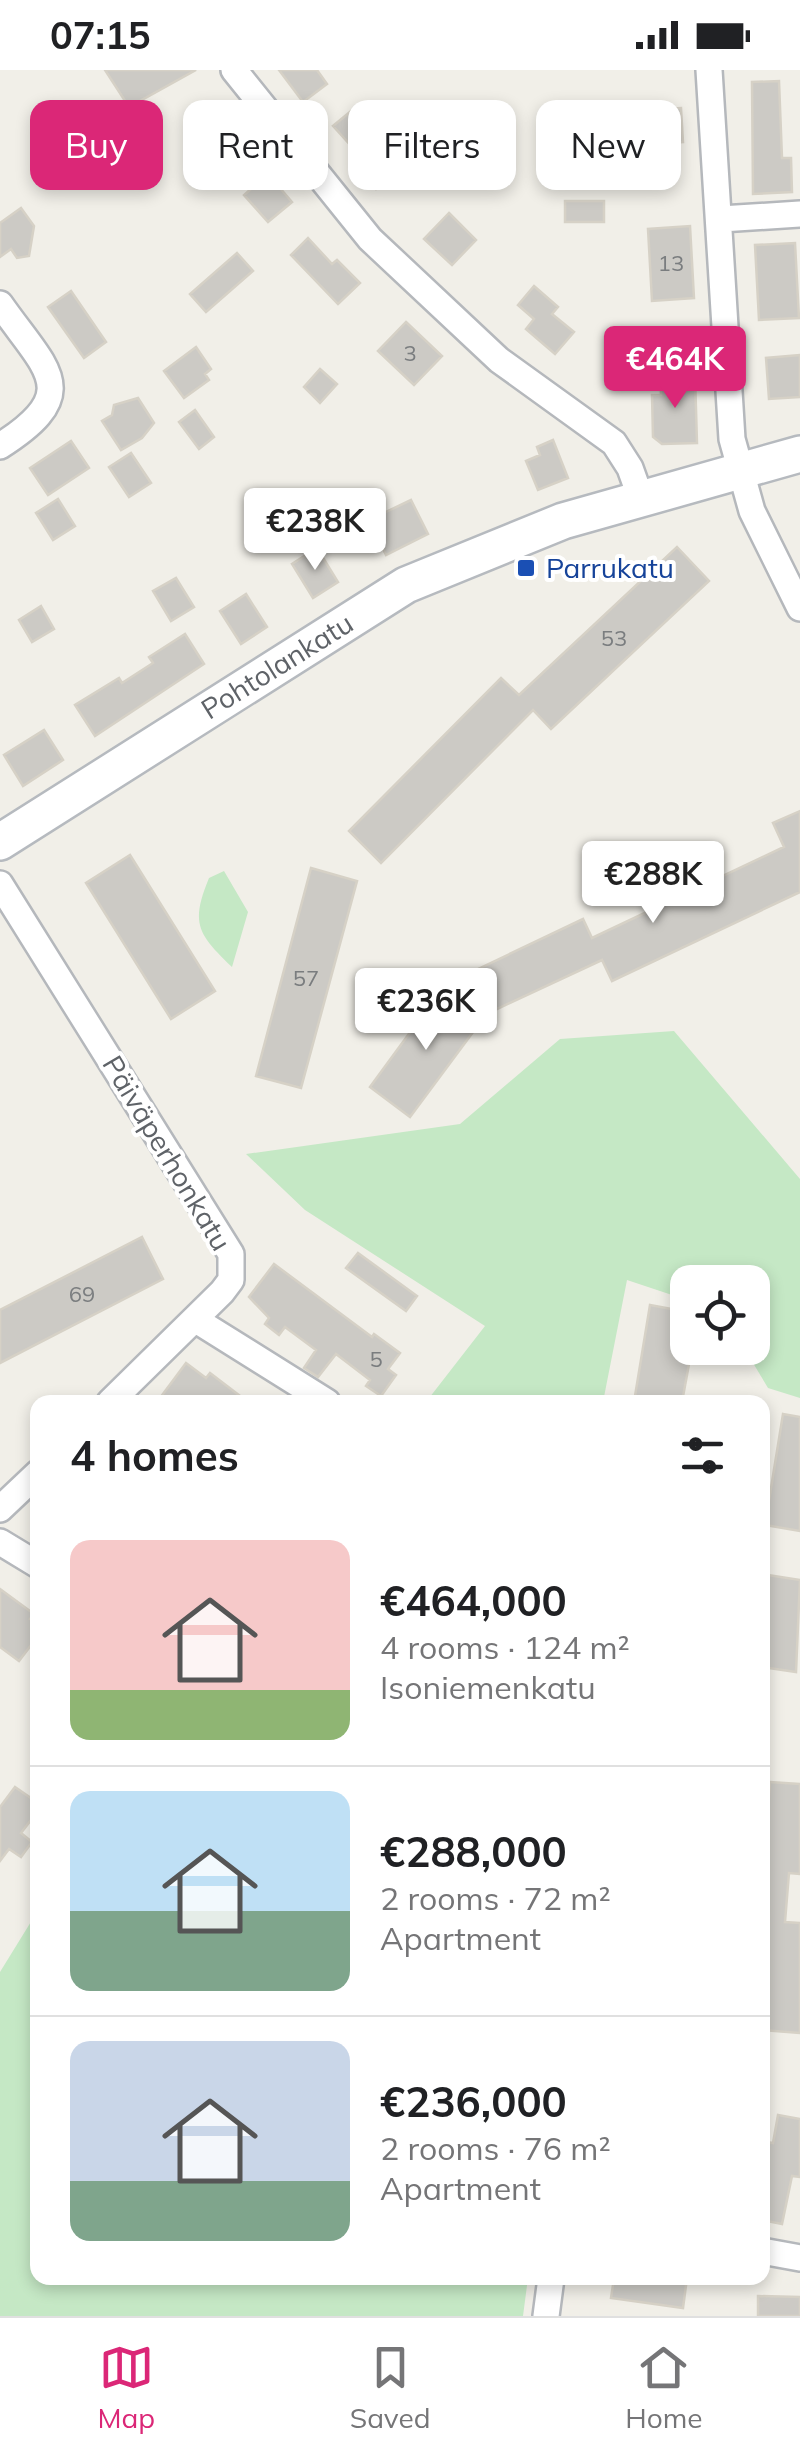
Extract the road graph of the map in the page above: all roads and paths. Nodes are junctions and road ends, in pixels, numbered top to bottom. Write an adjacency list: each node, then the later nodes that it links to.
1 (234, 70): 9 (street)
2 (709, 70): 4 (street)
3 (800, 214): 4 (street)
4 (721, 219): 8 (street)
5 (0, 304): 6 (street)
6 (0, 446)
7 (800, 454): 8 (main road, Pohtolankatu)
8 (741, 469): 9 (main road, Pohtolankatu); 10 (street)
9 (640, 496): 11 (main road, Pohtolankatu)
10 (800, 608)
11 (0, 842)
12 (0, 884): 13 (street, Päiväperhonkatu)
13 (196, 1320): 14 (street, Päiväperhonkatu); 15 (street)
14 (117, 1395)
15 (316, 1395)
16 (30, 1480): 17 (street)
17 (0, 1509)
18 (0, 1542): 19 (street)
19 (30, 1559)
20 (770, 2252): 21 (street)
21 (800, 2258)
22 (550, 2285): 23 (street)
23 (546, 2316)

